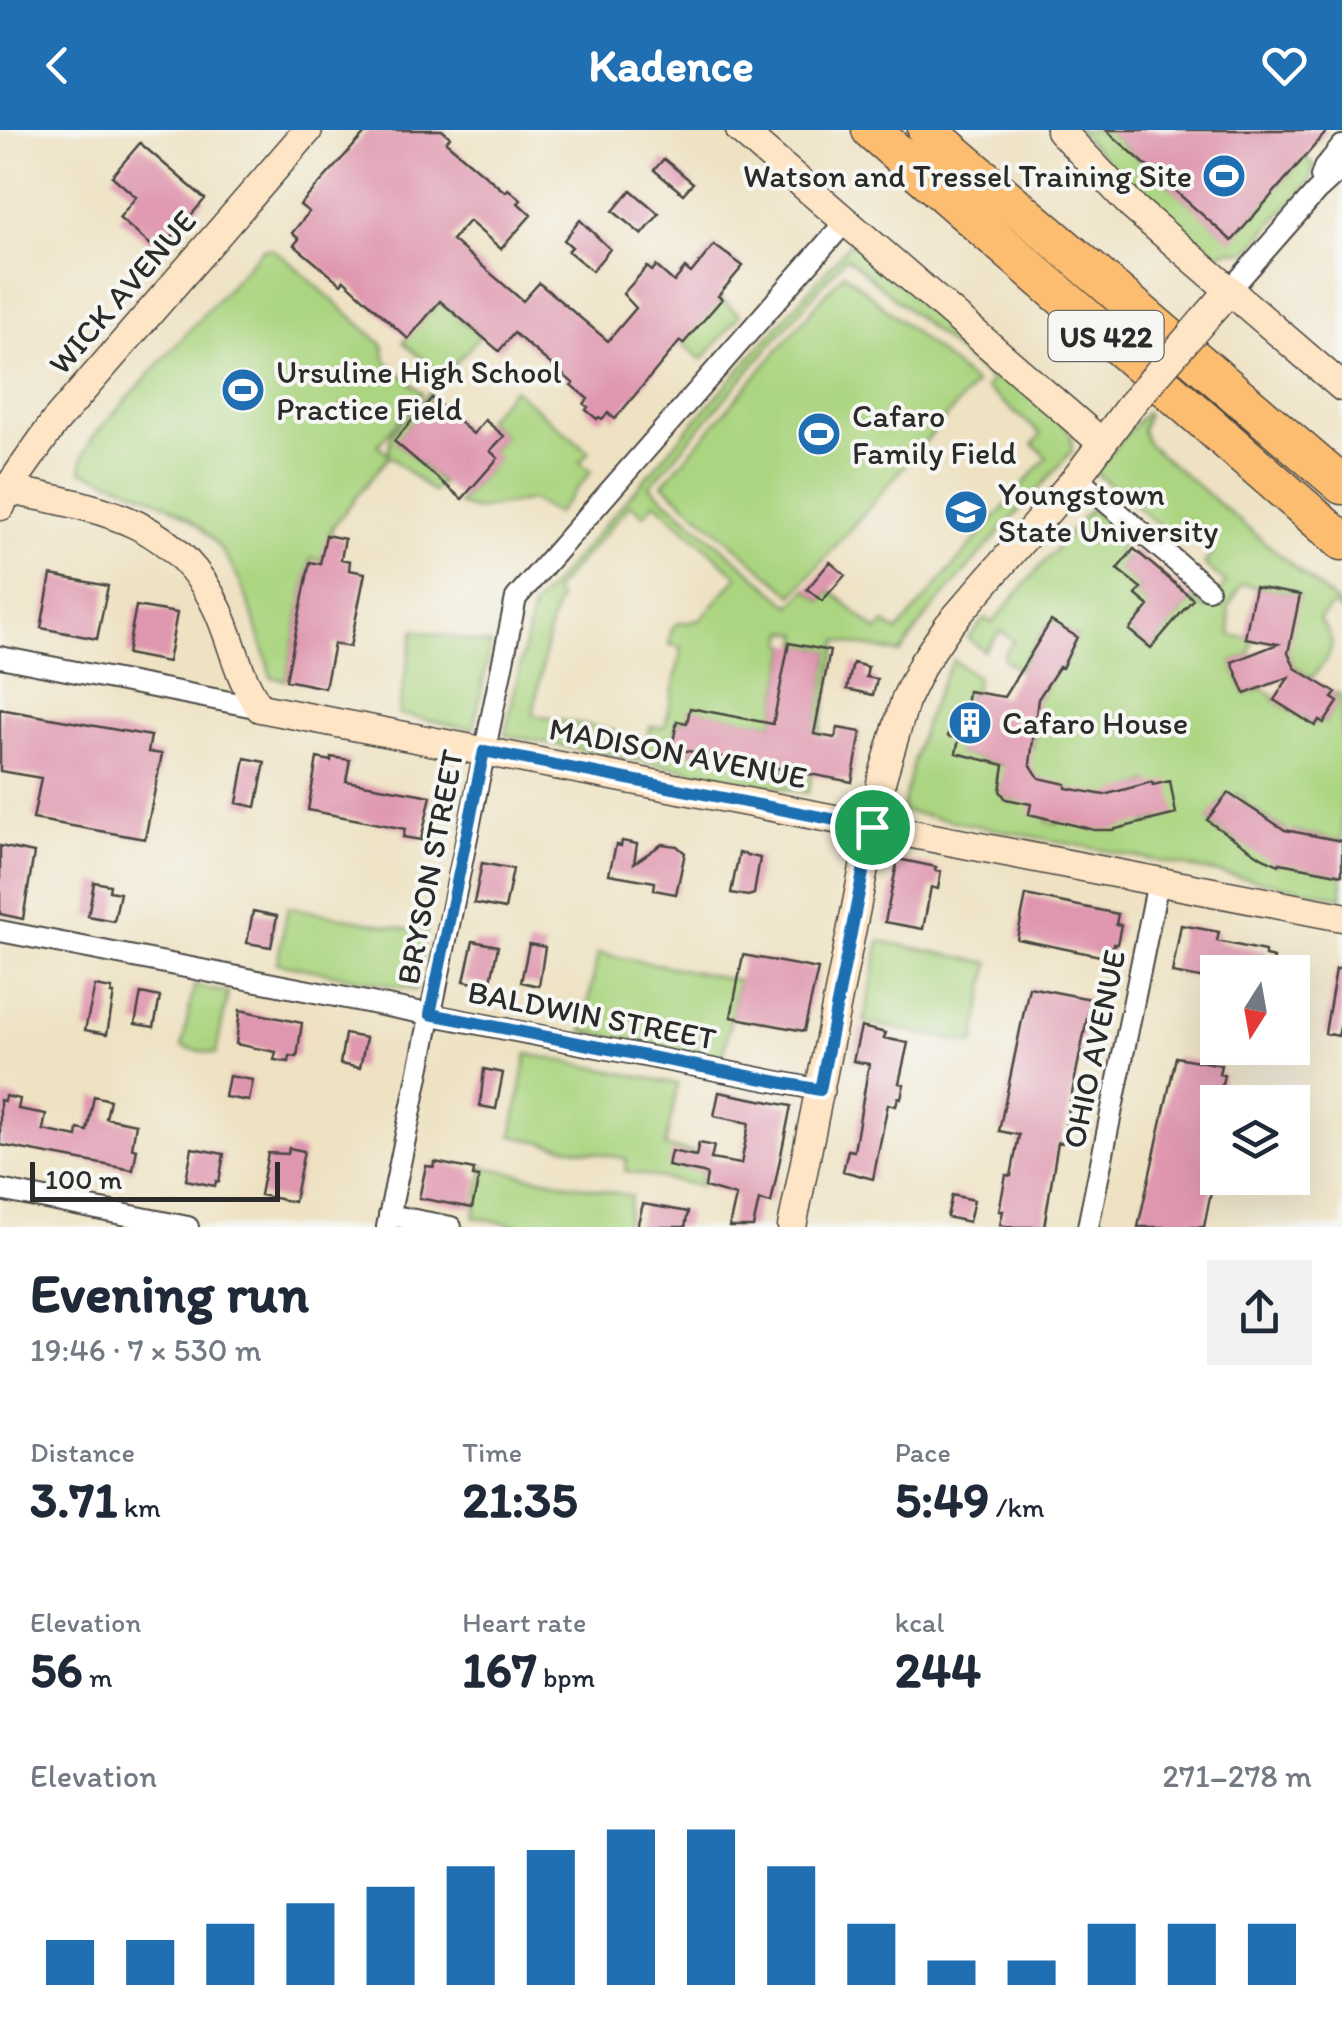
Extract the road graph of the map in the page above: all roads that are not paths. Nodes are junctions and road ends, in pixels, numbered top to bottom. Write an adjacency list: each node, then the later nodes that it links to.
1 (308, 130): 15 (street, WICK AVENUE)
2 (740, 130): 9 (street)
3 (871, 130): 16 (highway, US 422)
4 (927, 130): 14 (highway, US 422)
5 (1060, 130): 10 (street)
6 (1342, 146): 8 (street)
7 (1342, 168): 8 (street)
8 (1316, 192): 10 (street)
9 (846, 221): 12 (street); 20 (street, BRYSON STREET)
10 (1230, 290): 11 (street); 12 (street, bridge)
11 (1342, 387)
12 (1101, 442): 13 (street)
13 (1077, 478): 17 (street); 21 (street)
14 (1342, 485)
15 (2, 495): 19 (street)
16 (1342, 541)
17 (1208, 589)
18 (0, 657): 19 (street, MADISON AVENUE)
19 (260, 708): 20 (street, MADISON AVENUE)
20 (484, 751): 21 (street, MADISON AVENUE); 25 (street, BRYSON STREET)
21 (872, 827): 22 (street, MADISON AVENUE); 26 (street)
22 (1158, 882): 23 (street, MADISON AVENUE); 32 (street, OHIO AVENUE)
23 (1342, 918)
24 (0, 931): 25 (street, BALDWIN STREET)
25 (430, 1014): 26 (street, BALDWIN STREET); 28 (street, BRYSON STREET)
26 (820, 1090): 31 (street)
27 (0, 1190): 29 (street)
28 (388, 1221): 30 (street)
29 (188, 1227)
30 (451, 1227)
31 (792, 1227)
32 (1088, 1227)

